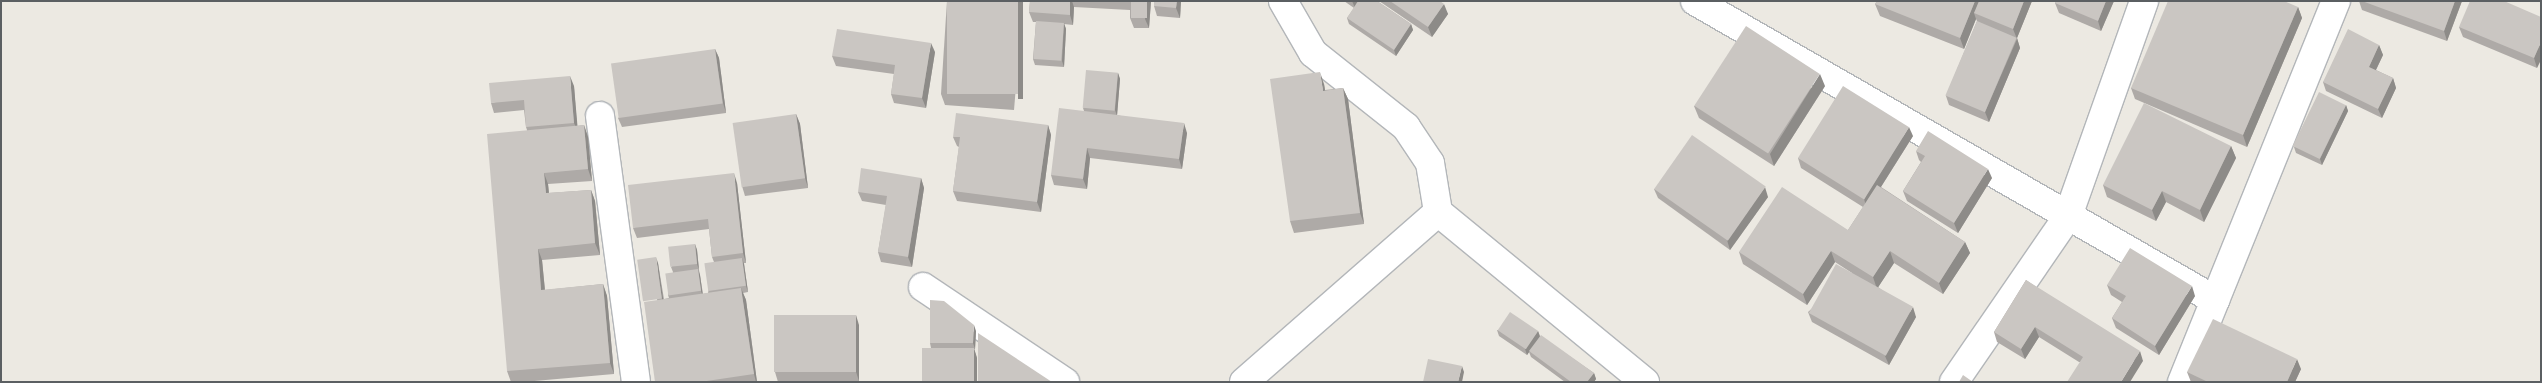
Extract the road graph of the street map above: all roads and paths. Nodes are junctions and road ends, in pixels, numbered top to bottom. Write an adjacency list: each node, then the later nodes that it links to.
1 (1283, 1): 6 (street)
2 (1695, 1): 7 (street)
3 (2144, 1): 7 (street)
4 (2336, 1): 9 (street)
5 (600, 116): 10 (street)
6 (1438, 212): 12 (street); 13 (street)
7 (2068, 216): 9 (street); 14 (street)
8 (923, 287): 11 (street)
9 (2215, 300): 15 (street)
10 (636, 382)
11 (1065, 382)
12 (1244, 382)
13 (1645, 382)
14 (1954, 382)
15 (2182, 382)

